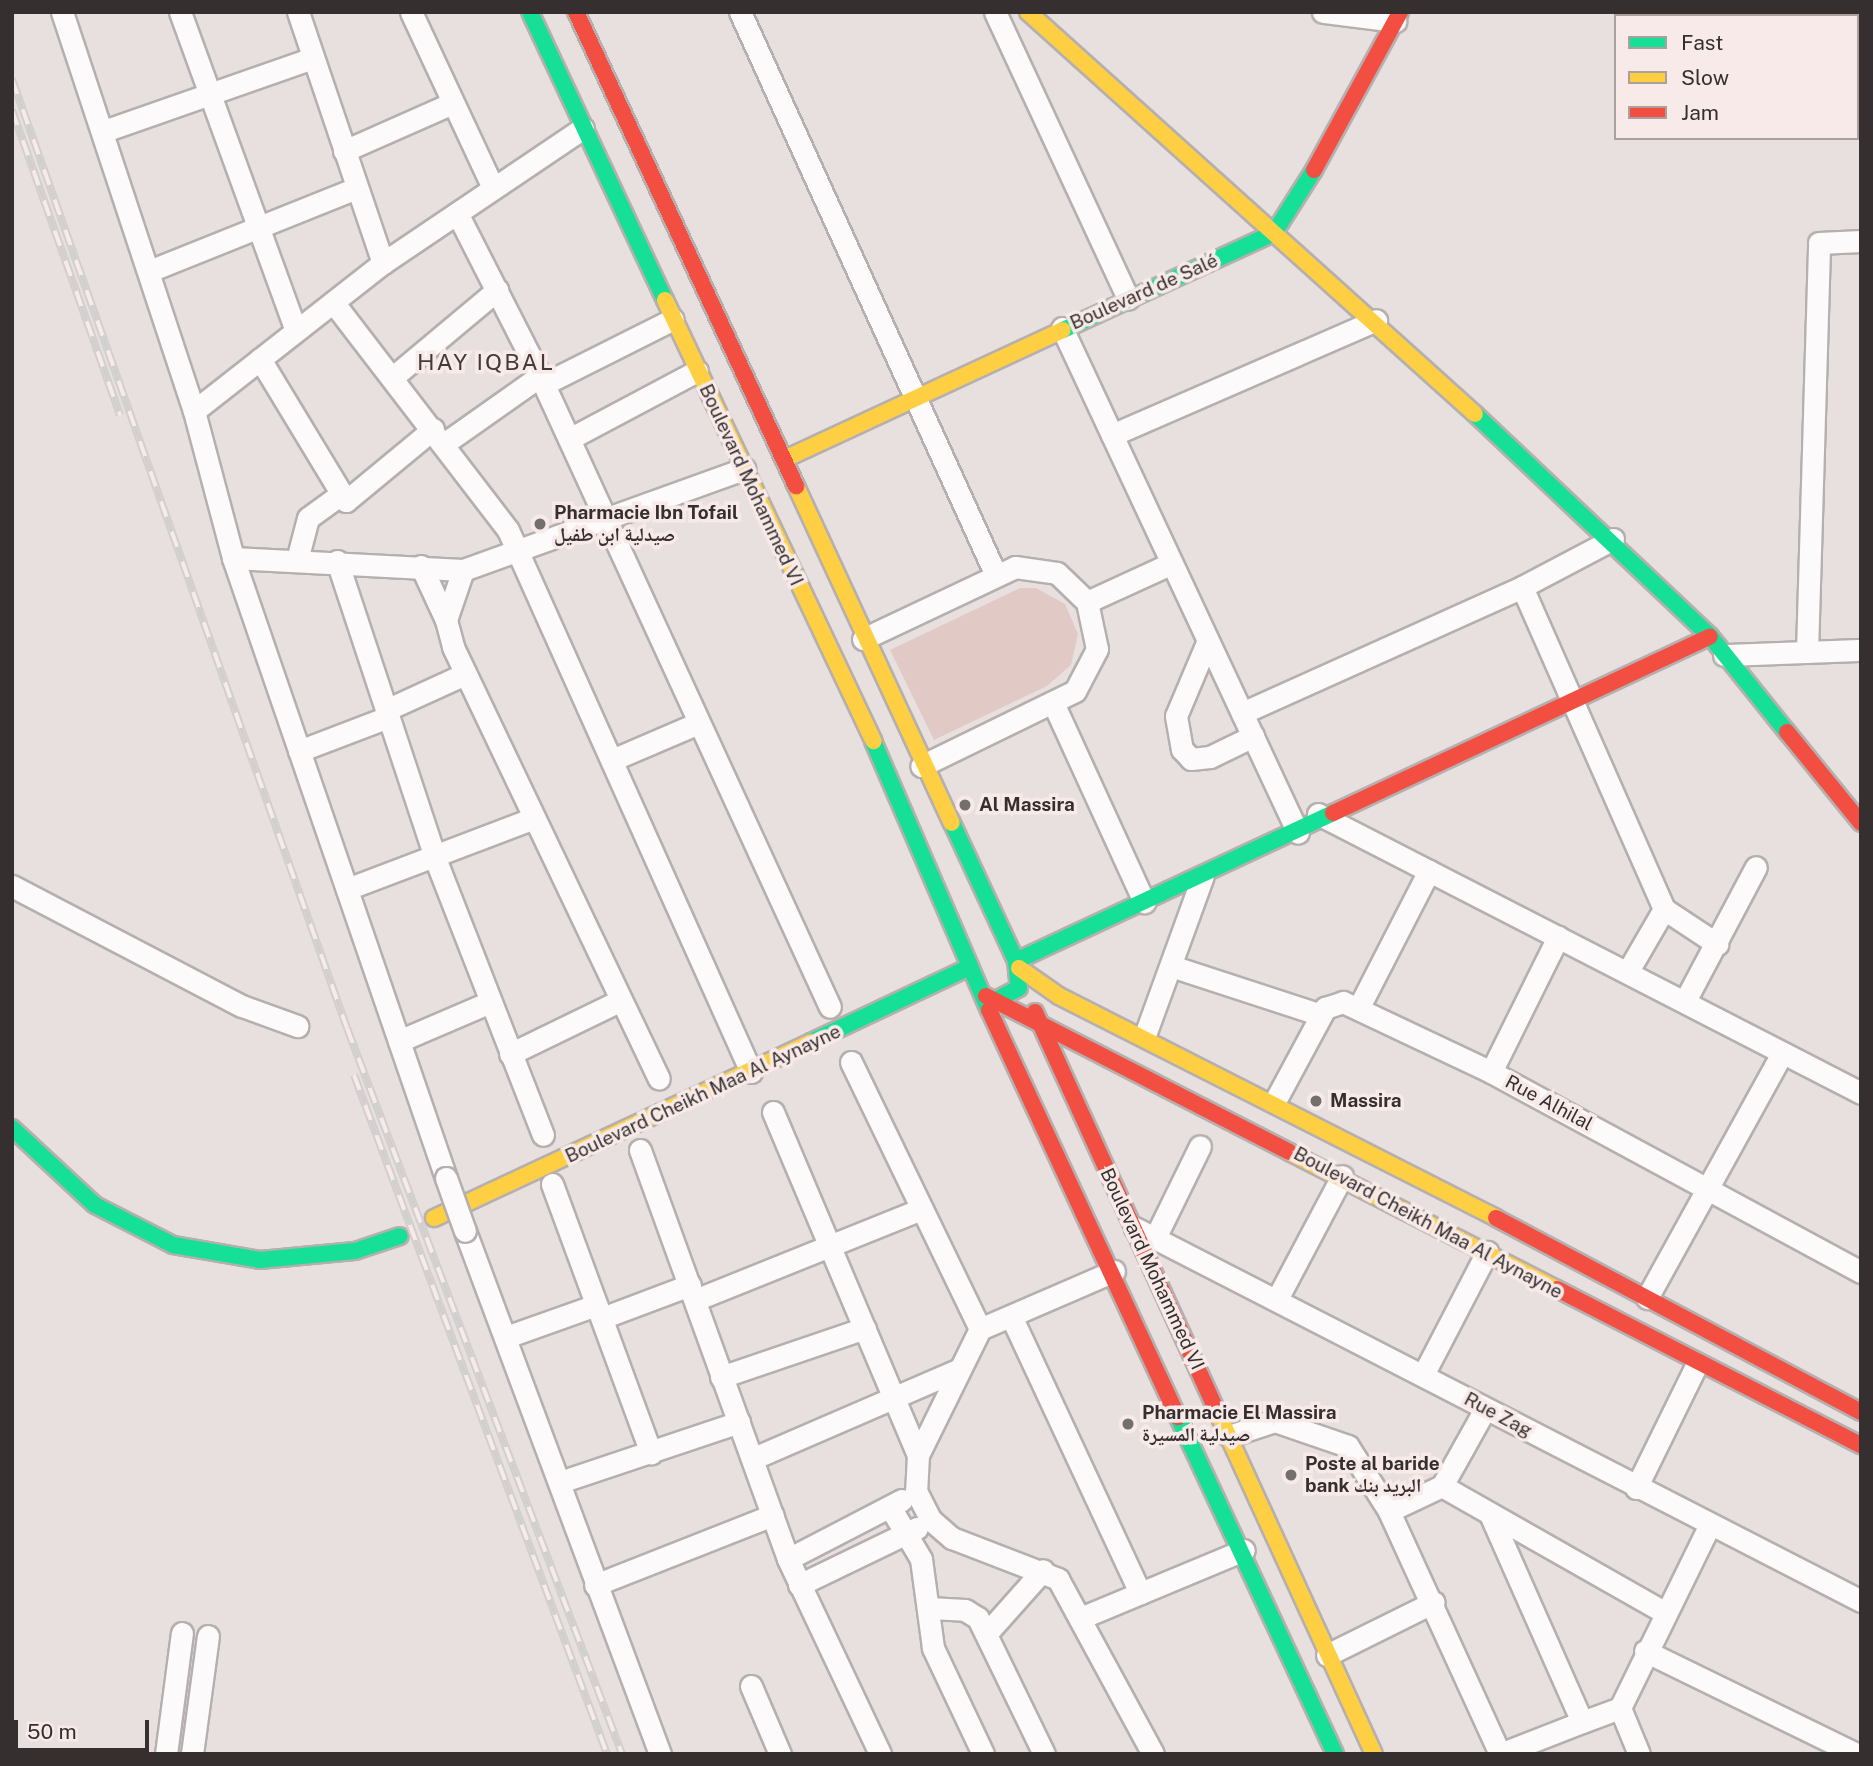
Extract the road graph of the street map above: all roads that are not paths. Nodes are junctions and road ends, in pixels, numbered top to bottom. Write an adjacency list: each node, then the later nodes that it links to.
1 (62, 12): 16 (street)
2 (180, 12): 13 (street)
3 (298, 12): 12 (street)
4 (411, 12): 14 (street)
5 (576, 12): 43 (street, Boulevard Mohammed VI)
6 (740, 12): 38 (street)
7 (995, 12): 28 (street)
8 (1028, 12): 21 (street)
9 (1324, 12): 11 (street)
10 (534, 14): 15 (street, Boulevard Mohammed VI)
11 (1387, 16): 21 (street, Boulevard de Salé); 23 (street)
12 (312, 58): 13 (street); 17 (street)
13 (208, 96): 16 (street); 22 (street)
14 (453, 103): 17 (street); 18 (street)
15 (583, 128): 18 (street); 30 (street, Boulevard Mohammed VI)
16 (104, 131): 26 (street)
17 (344, 151): 19 (street)
18 (492, 186): 20 (street)
19 (356, 188): 22 (street); 25 (street)
20 (457, 213): 25 (street); 27 (street)
21 (1258, 221): 23 (street); 28 (street, Boulevard de Salé)
22 (259, 231): 26 (street); 33 (street)
23 (1273, 233): 28 (street, Boulevard de Salé); 31 (street)
24 (1861, 241): 65 (street)
25 (383, 263): 29 (street)
26 (149, 271): 39 (street)
27 (497, 290): 36 (street); 37 (street)
28 (1125, 292): 32 (street, Boulevard de Salé); 38 (street, Boulevard de Salé)
29 (333, 302): 33 (street); 36 (street)
30 (673, 319): 35 (street, Boulevard Mohammed VI); 37 (street)
31 (1376, 320): 40 (street); 48 (street)
32 (1062, 328): 38 (street, Boulevard de Salé); 40 (street)
33 (296, 331): 34 (street)
34 (260, 359): 39 (street); 46 (street)
35 (697, 371): 42 (street); 45 (street, Boulevard Mohammed VI)
36 (393, 377): 41 (street)
37 (542, 380): 41 (street); 42 (street)
38 (911, 389): 43 (street, Boulevard de Salé); 44 (street, Boulevard de Salé); 56 (street)
39 (194, 411): 50 (street)
40 (1112, 435): 53 (street)
41 (439, 436): 46 (street); 49 (street)
42 (569, 439): 47 (street)
43 (778, 443): 44 (street, Boulevard Mohammed VI)
44 (785, 459): 62 (street, Boulevard Mohammed VI)
45 (744, 469): 47 (street); 92 (street, Boulevard Mohammed VI)
46 (341, 494): 51 (street)
47 (604, 518): 49 (street); 72 (street)
48 (1613, 538): 57 (street); 60 (street)
49 (519, 554): 55 (street); 75 (street)
50 (233, 558): 51 (street); 74 (street)
51 (297, 560): 52 (street)
52 (337, 561): 54 (street); 70 (street)
53 (1170, 564): 58 (street); 63 (street)
54 (421, 566): 55 (street); 59 (street)
55 (463, 570): 59 (street)
56 (995, 573): 58 (street); 62 (street)
57 (1522, 587): 68 (street); 71 (street)
58 (1087, 602): 69 (street)
59 (446, 620): 67 (street)
60 (1697, 621): 61 (street); 68 (street)
61 (1710, 636): 66 (street); 68 (street)
62 (863, 639): 76 (street, Boulevard Mohammed VI)
63 (1206, 645): 71 (street); 73 (street)
64 (1861, 650): 65 (street)
65 (1807, 652): 66 (street)
66 (1724, 655): 80 (street)
67 (465, 674): 70 (street); 78 (street)
68 (1570, 696): 77 (street); 79 (street); 88 (street)
69 (1055, 705): 76 (street); 87 (street)
70 (387, 713): 74 (street); 81 (street)
71 (1242, 713): 73 (street)
72 (696, 724): 75 (street); 100 (street)
73 (1253, 736): 77 (street)
74 (299, 751): 86 (street)
75 (612, 760): 110 (street)
76 (921, 766): 90 (street, Boulevard Mohammed VI)
77 (1298, 819): 79 (street); 84 (street); 87 (street)
78 (531, 820): 81 (street); 99 (street)
79 (1328, 820): 83 (street)
80 (1861, 823)
81 (435, 858): 86 (street); 98 (street)
82 (1756, 867): 91 (street)
83 (1429, 871): 89 (street); 101 (street)
84 (1203, 876): 87 (street); 93 (street)
85 (12, 886): 104 (street)
86 (347, 889): 106 (street)
87 (1140, 894): 90 (street); 94 (street)
88 (1664, 909): 91 (street); 95 (street)
89 (1558, 937): 95 (street); 111 (street)
90 (1007, 942): 92 (street); 94 (street)
91 (1717, 944): 97 (street)
92 (968, 963): 96 (street); 110 (street, Boulevard Cheikh Maa Al Aynayne)
93 (1171, 966): 102 (street); 105 (street)
94 (1019, 968): 96 (street); 103 (street, Boulevard Mohammed VI); 105 (street, Boulevard Cheikh Maa Al Aynayne)
95 (1628, 971): 97 (street)
96 (988, 996): 103 (street, Boulevard Cheikh Maa Al Aynayne); 124 (street, Boulevard Mohammed VI)
97 (1686, 999): 108 (street)
98 (490, 1002): 106 (street); 107 (street)
99 (617, 1002): 107 (street); 112 (street)
100 (830, 1007)
101 (1359, 1007): 102 (street); 111 (street, Rue Alhilal)
102 (1321, 1015): 114 (street)
103 (1039, 1021): 120 (street, Boulevard Cheikh Maa Al Aynayne); 123 (street, Boulevard Mohammed VI)
104 (297, 1026)
105 (1144, 1035): 114 (street, Boulevard Cheikh Maa Al Aynayne)
106 (399, 1041): 141 (street, bridge)
107 (510, 1054): 117 (street)
108 (1782, 1054): 113 (street); 122 (street)
109 (851, 1062): 125 (street)
110 (751, 1072): 126 (street, Boulevard Cheikh Maa Al Aynayne)
111 (1490, 1072): 122 (street, Rue Alhilal)
112 (659, 1078)
113 (1861, 1093)
114 (1275, 1101): 135 (street, Boulevard Cheikh Maa Al Aynayne)
115 (773, 1112): 130 (street)
116 (12, 1128): 128 (street)
117 (543, 1135)
118 (1200, 1146): 129 (street)
119 (640, 1150): 134 (street)
120 (1342, 1176): 131 (street, Boulevard Cheikh Maa Al Aynayne); 136 (street)
121 (552, 1184): 137 (street)
122 (1706, 1187): 133 (street, Rue Alhilal); 135 (street)
123 (1118, 1194): 124 (street); 127 (street, Boulevard Mohammed VI)
124 (1085, 1208): 132 (street, Boulevard Mohammed VI)
125 (921, 1209): 130 (street); 140 (street)
126 (434, 1218)
127 (1135, 1228): 129 (street, Rue Zag); 142 (street, Boulevard Mohammed VI)
128 (400, 1236)
129 (1155, 1238): 136 (street, Rue Zag)
130 (831, 1247): 134 (street); 139 (street)
131 (1487, 1252): 144 (street, Boulevard Cheikh Maa Al Aynayne); 146 (street)
132 (1114, 1271): 138 (street); 143 (street, Boulevard Mohammed VI)
133 (1861, 1272)
134 (692, 1292): 137 (street); 147 (street)
135 (1647, 1298): 150 (street, Boulevard Cheikh Maa Al Aynayne)
136 (1277, 1300): 146 (street, Rue Zag)
137 (599, 1311): 141 (street); 154 (street)
138 (1011, 1316): 140 (street); 173 (street)
139 (865, 1328): 147 (street); 148 (street)
140 (980, 1329): 145 (street)
141 (506, 1337): 157 (street)
142 (1190, 1350): 143 (street); 152 (street, Boulevard Mohammed VI)
143 (1157, 1365): 168 (street, Boulevard Mohammed VI)
144 (1696, 1366): 153 (street, Boulevard Cheikh Maa Al Aynayne); 159 (street)
145 (960, 1369): 148 (street); 155 (street)
146 (1423, 1375): 149 (street, Rue Zag)
147 (721, 1377): 151 (street)
148 (893, 1400): 155 (street); 156 (street)
149 (1485, 1409): 158 (street); 159 (street, Rue Zag)
150 (1861, 1412)
151 (739, 1422): 154 (street); 156 (street)
152 (1229, 1436): 162 (street); 183 (street, Boulevard Mohammed VI)
153 (1861, 1446)
154 (651, 1453): 157 (street)
155 (918, 1455): 160 (street)
156 (754, 1458): 164 (street)
157 (560, 1482): 171 (street)
158 (1441, 1486): 162 (street); 163 (street)
159 (1636, 1488): 166 (street, Rue Zag)
160 (916, 1491): 161 (street); 165 (street)
161 (890, 1507): 167 (street); 169 (street)
162 (1389, 1511): 175 (street)
163 (1490, 1514): 177 (street); 186 (street)
164 (773, 1515): 169 (street); 171 (street)
165 (931, 1520): 167 (street); 170 (street)
166 (1709, 1526): 174 (street, Rue Zag); 177 (street)
167 (907, 1534): 172 (street); 176 (street)
168 (1244, 1550): 173 (street); 195 (street, Boulevard Mohammed VI)
169 (788, 1559): 172 (street)
170 (1043, 1570): 178 (street); 180 (street)
171 (595, 1585): 189 (street)
172 (799, 1586): 191 (street)
173 (1140, 1593): 178 (street)
174 (1861, 1601)
175 (1434, 1602): 183 (street); 186 (street)
176 (929, 1608): 180 (street); 192 (street)
177 (1664, 1612): 182 (street)
178 (1083, 1617): 194 (street)
179 (182, 1633): 187 (street)
180 (987, 1633): 193 (street)
181 (208, 1636): 188 (street)
182 (1645, 1651): 185 (street); 198 (street)
183 (1327, 1655): 196 (street, Boulevard Mohammed VI)
184 (751, 1686): 190 (street)
185 (1620, 1708): 186 (street); 197 (street)
186 (1582, 1722)
187 (166, 1754)
188 (192, 1754)
189 (660, 1754)
190 (780, 1754)
191 (880, 1754)
192 (984, 1754)
193 (1044, 1754)
194 (1153, 1754)
195 (1335, 1754)
196 (1374, 1754)
197 (1639, 1754)
198 (1856, 1754)

